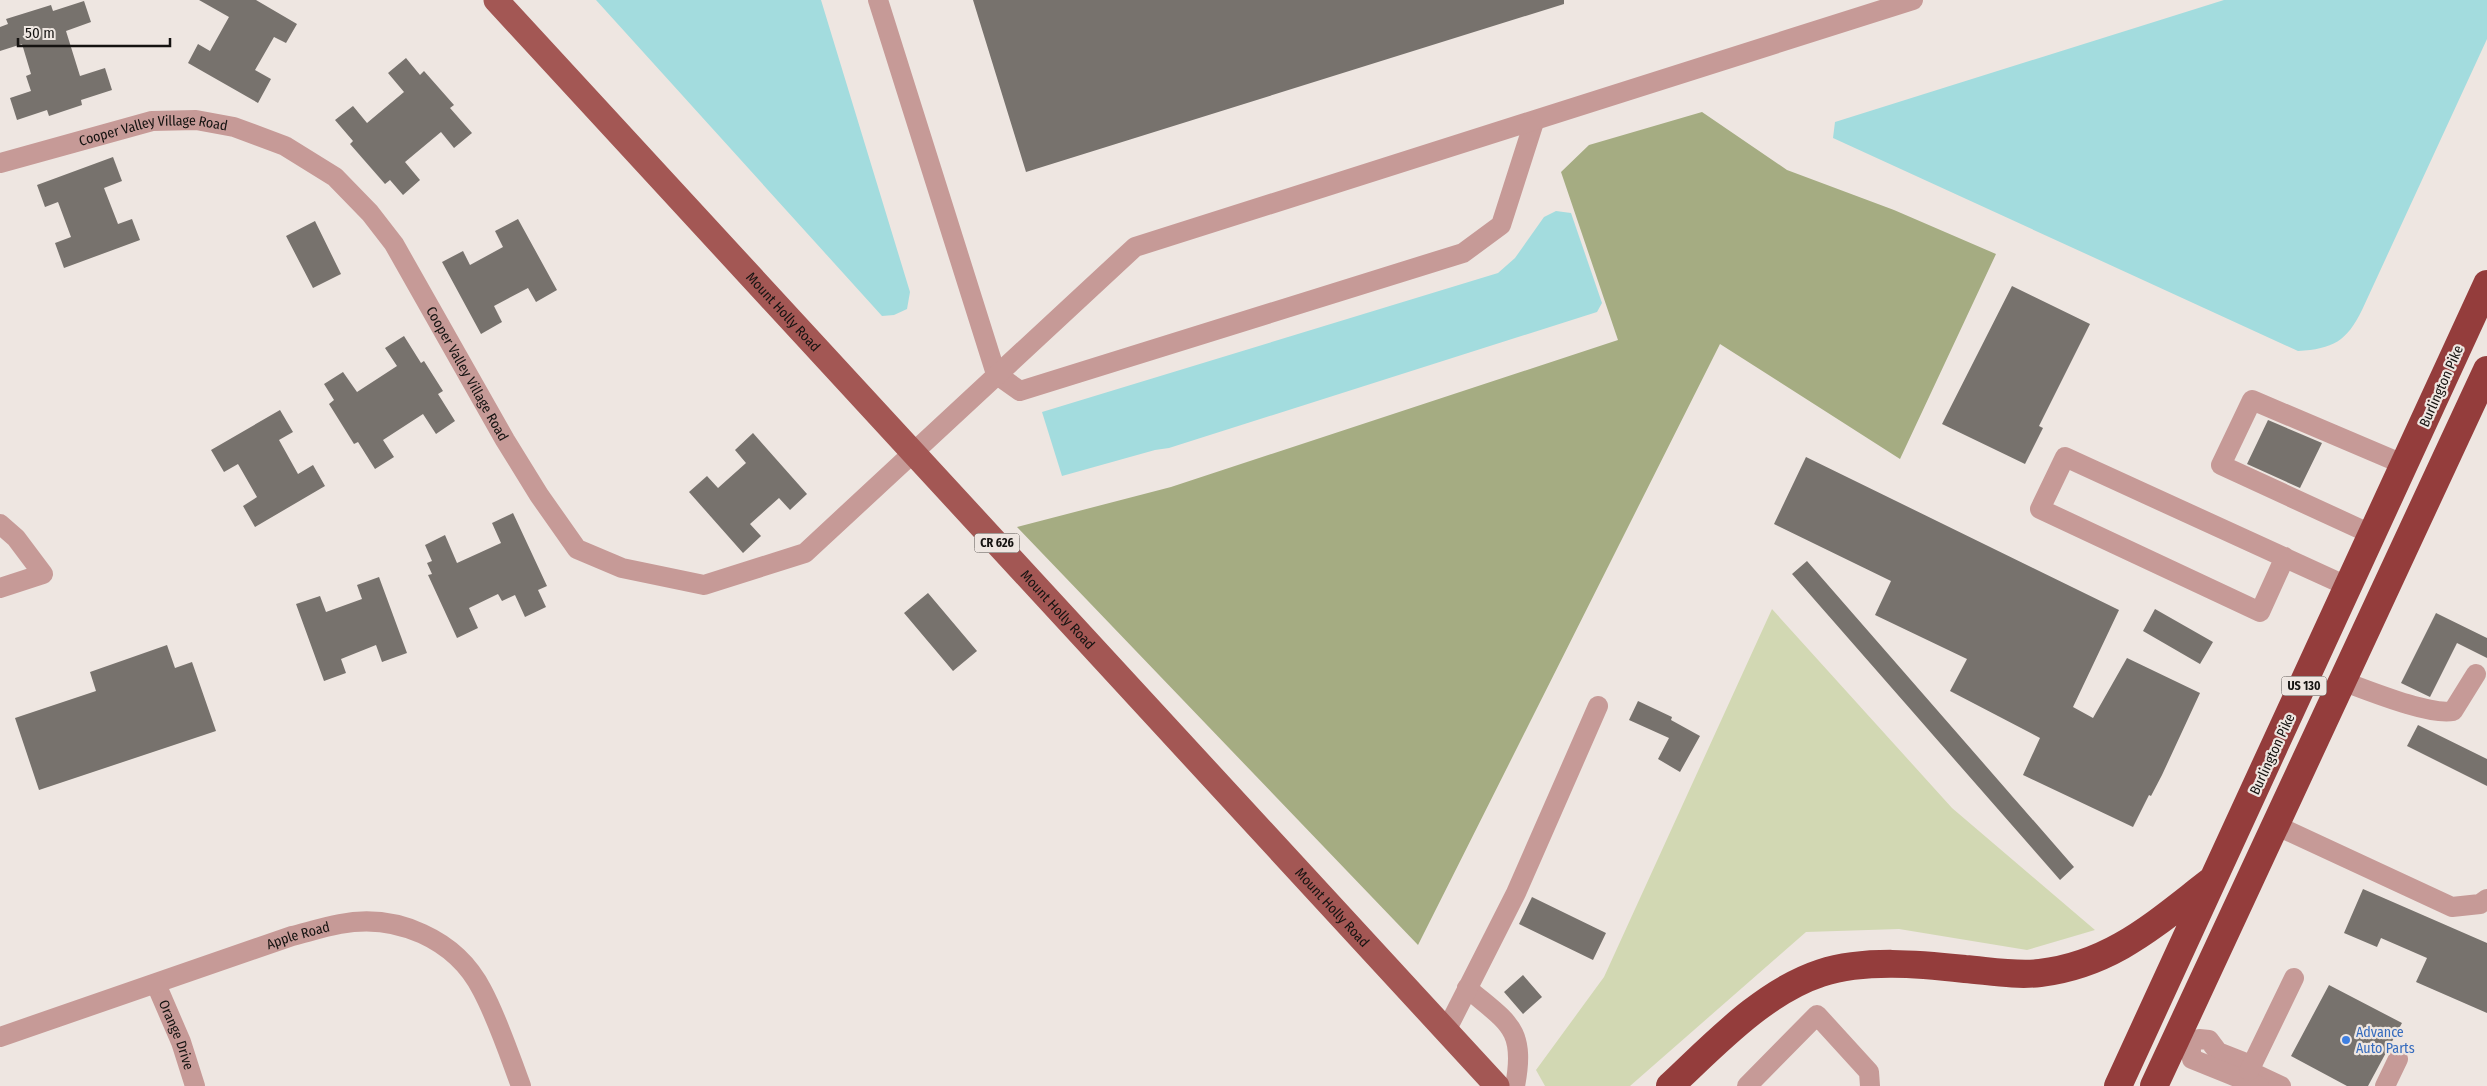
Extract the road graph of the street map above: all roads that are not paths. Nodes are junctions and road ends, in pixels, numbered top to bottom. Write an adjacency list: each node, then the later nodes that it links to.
1 (496, 0): 9 (main road, Mount Holly Road / CR 626)
2 (878, 0): 8 (street)
3 (1913, 0): 4 (street, Cooper Valley Village Road)
4 (1534, 122): 8 (street, Cooper Valley Village Road); 8 (street)
5 (0, 163): 9 (street, Cooper Valley Village Road)
6 (2487, 284): 10 (highway, Burlington Pike / US 130)
7 (2487, 370): 17 (highway, US 130)
8 (996, 374): 9 (street, Cooper Valley Village Road)
9 (914, 453): 25 (main road, Mount Holly Road / CR 626)
10 (2405, 465): 12 (highway, Burlington Pike / US 130); 12 (street)
11 (0, 524): 15 (street)
12 (2373, 535): 14 (highway, Burlington Pike / US 130)
13 (2285, 557): 13 (street); 14 (street)
14 (2349, 587): 20 (highway, Burlington Pike / US 130)
15 (0, 588)
16 (2476, 674): 17 (street)
17 (2342, 682): 19 (highway, US 130)
18 (1598, 706): 24 (street)
19 (2274, 826): 21 (street); 27 (highway, US 130)
20 (2214, 879): 34 (highway); 37 (highway, Burlington Pike / US 130)
21 (2487, 899)
22 (2294, 978): 29 (street)
23 (156, 984): 26 (street, Apple Road); 30 (street, Orange Drive); 31 (street, Apple Road)
24 (1467, 988): 25 (street); 33 (street)
25 (1446, 1031): 32 (main road, Mount Holly Road / CR 626)
26 (0, 1037)
27 (2183, 1042): 29 (street); 38 (highway, US 130)
28 (2398, 1059): 40 (street)
29 (2255, 1079): 39 (street)
30 (195, 1086)
31 (521, 1086)
32 (1497, 1086)
33 (1515, 1086)
34 (1670, 1086)
35 (1748, 1086): 36 (street)
36 (1870, 1086)
37 (2118, 1086)
38 (2154, 1086)
39 (2281, 1086)
40 (2385, 1086)

